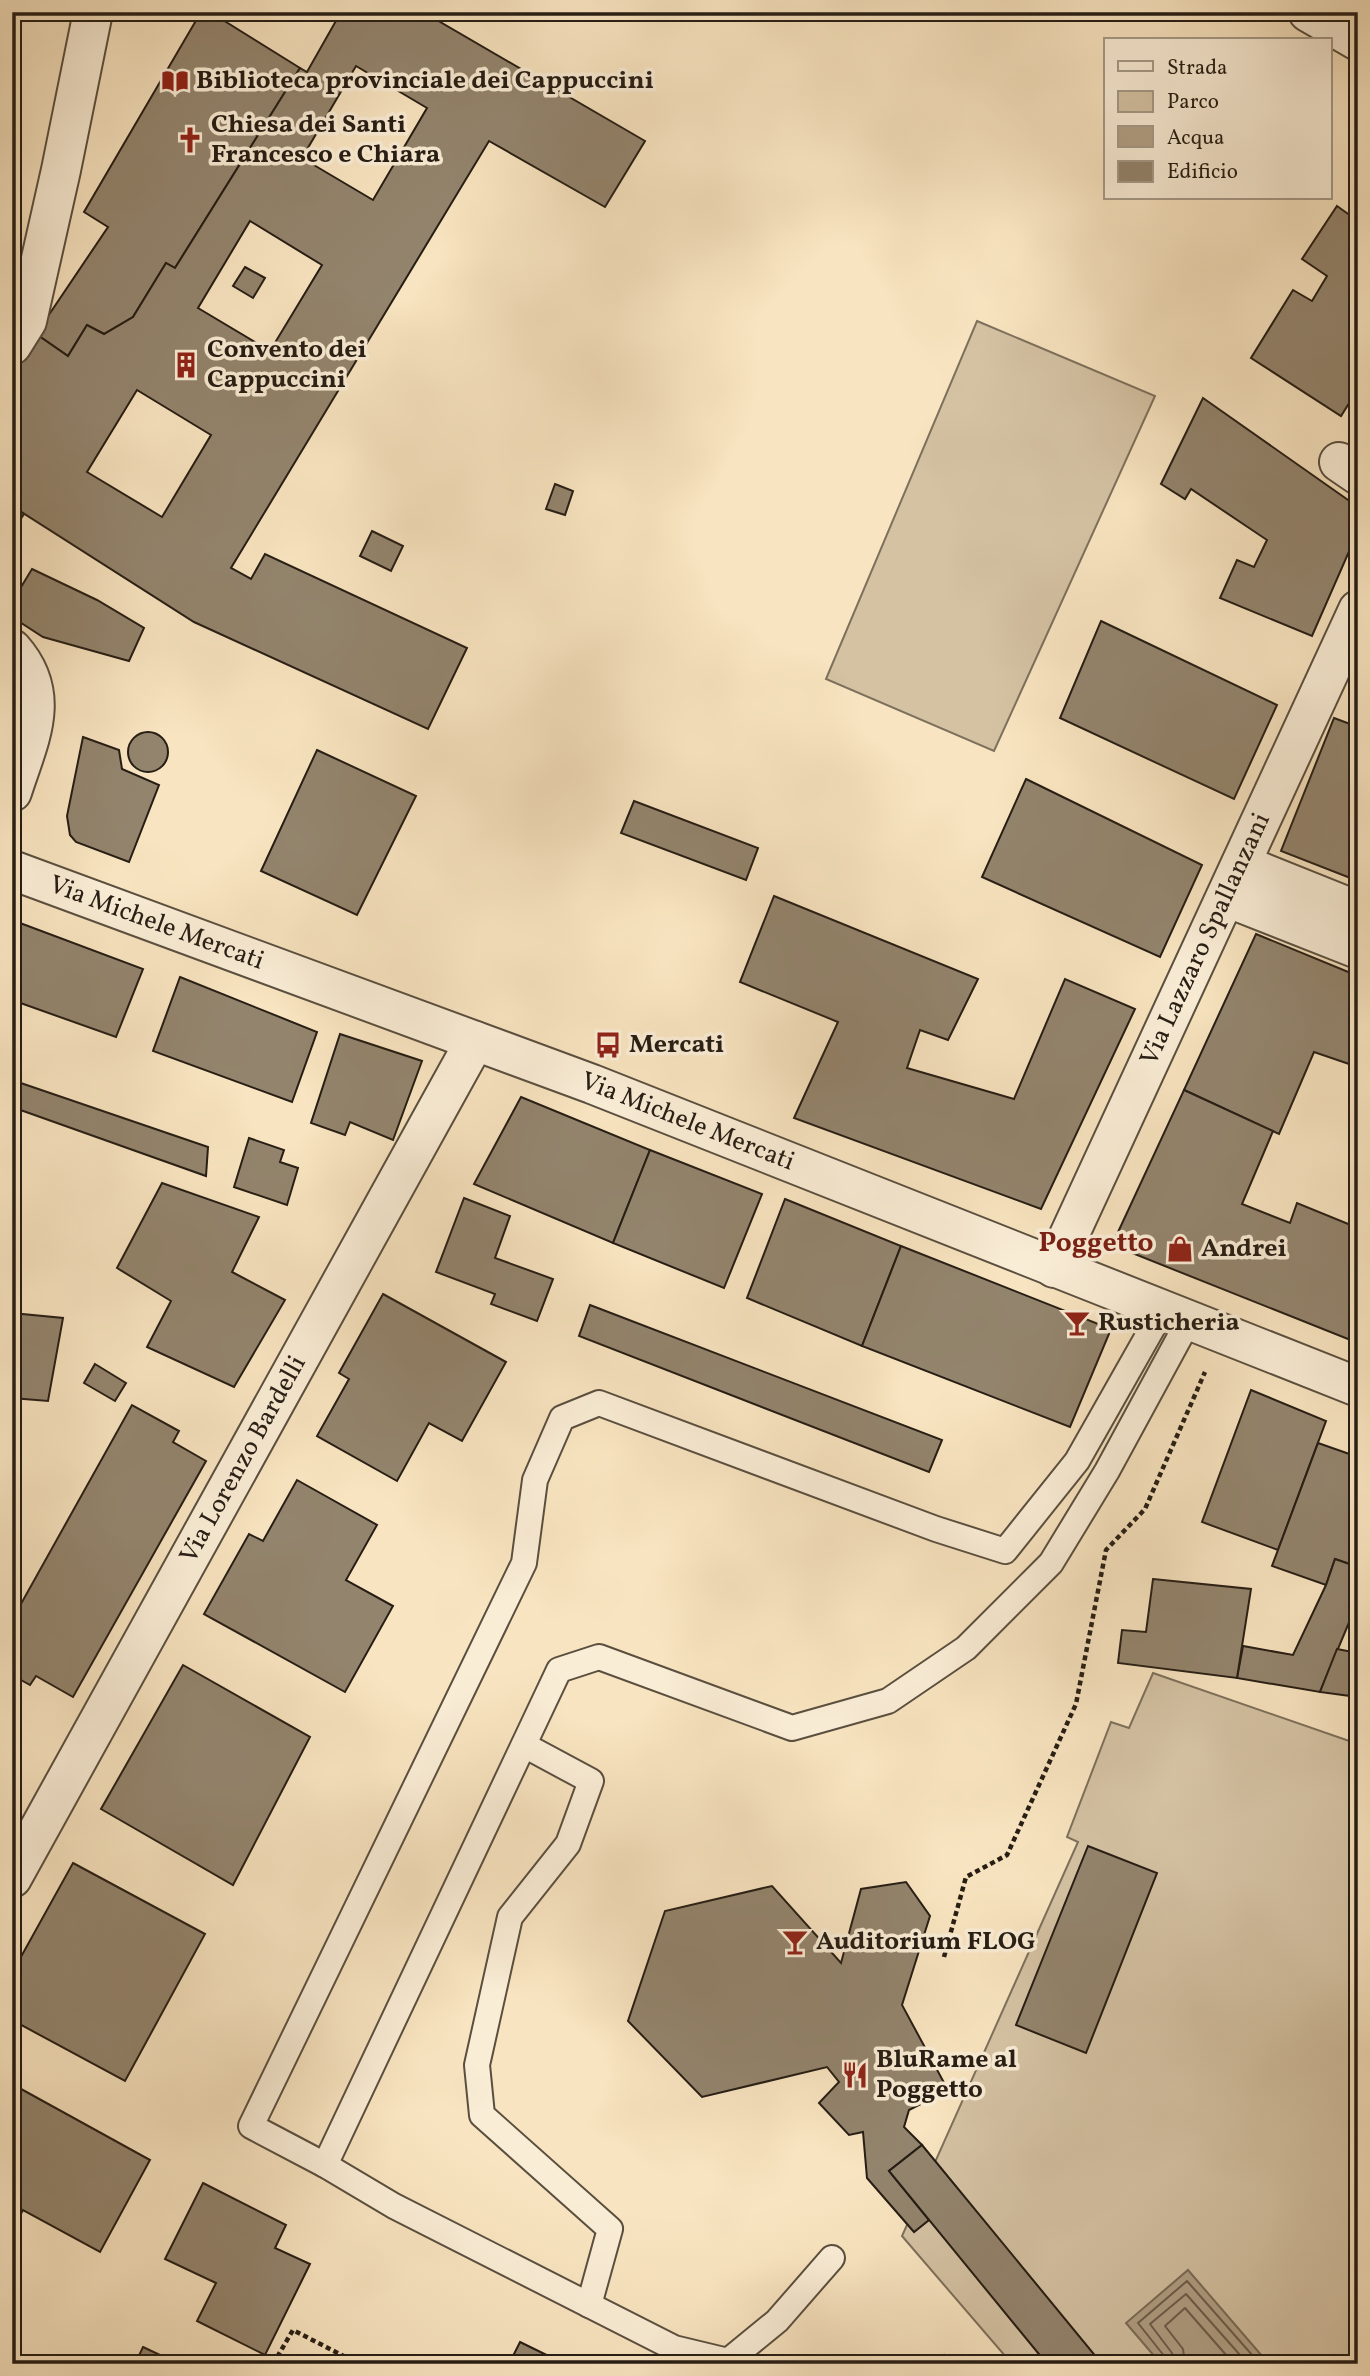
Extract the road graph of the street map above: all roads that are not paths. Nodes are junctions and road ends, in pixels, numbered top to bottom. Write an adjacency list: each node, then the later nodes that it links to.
1 (93, 12): 4 (street)
2 (1308, 12): 3 (street)
3 (1358, 41)
4 (12, 345)
5 (1358, 610): 9 (street, Via Lazzaro Spallanzani)
6 (12, 649): 7 (street)
7 (12, 792)
8 (12, 870): 12 (street, Via Michele Mercati)
9 (1233, 880): 10 (street); 11 (street); 13 (street, Via Lazzaro Spallanzani)
10 (1358, 911)
11 (1358, 949)
12 (475, 1041): 13 (street, Via Michele Mercati); 17 (street, Via Lorenzo Bardelli)
13 (1054, 1268): 14 (street, Via Michele Mercati)
14 (1175, 1316): 15 (street, Via Michele Mercati); 16 (lane); 18 (lane)
15 (1358, 1387)
16 (524, 1745): 18 (lane); 20 (lane)
17 (12, 1878)
18 (325, 2165): 20 (lane)
19 (832, 2258): 20 (lane)
20 (589, 2305)

